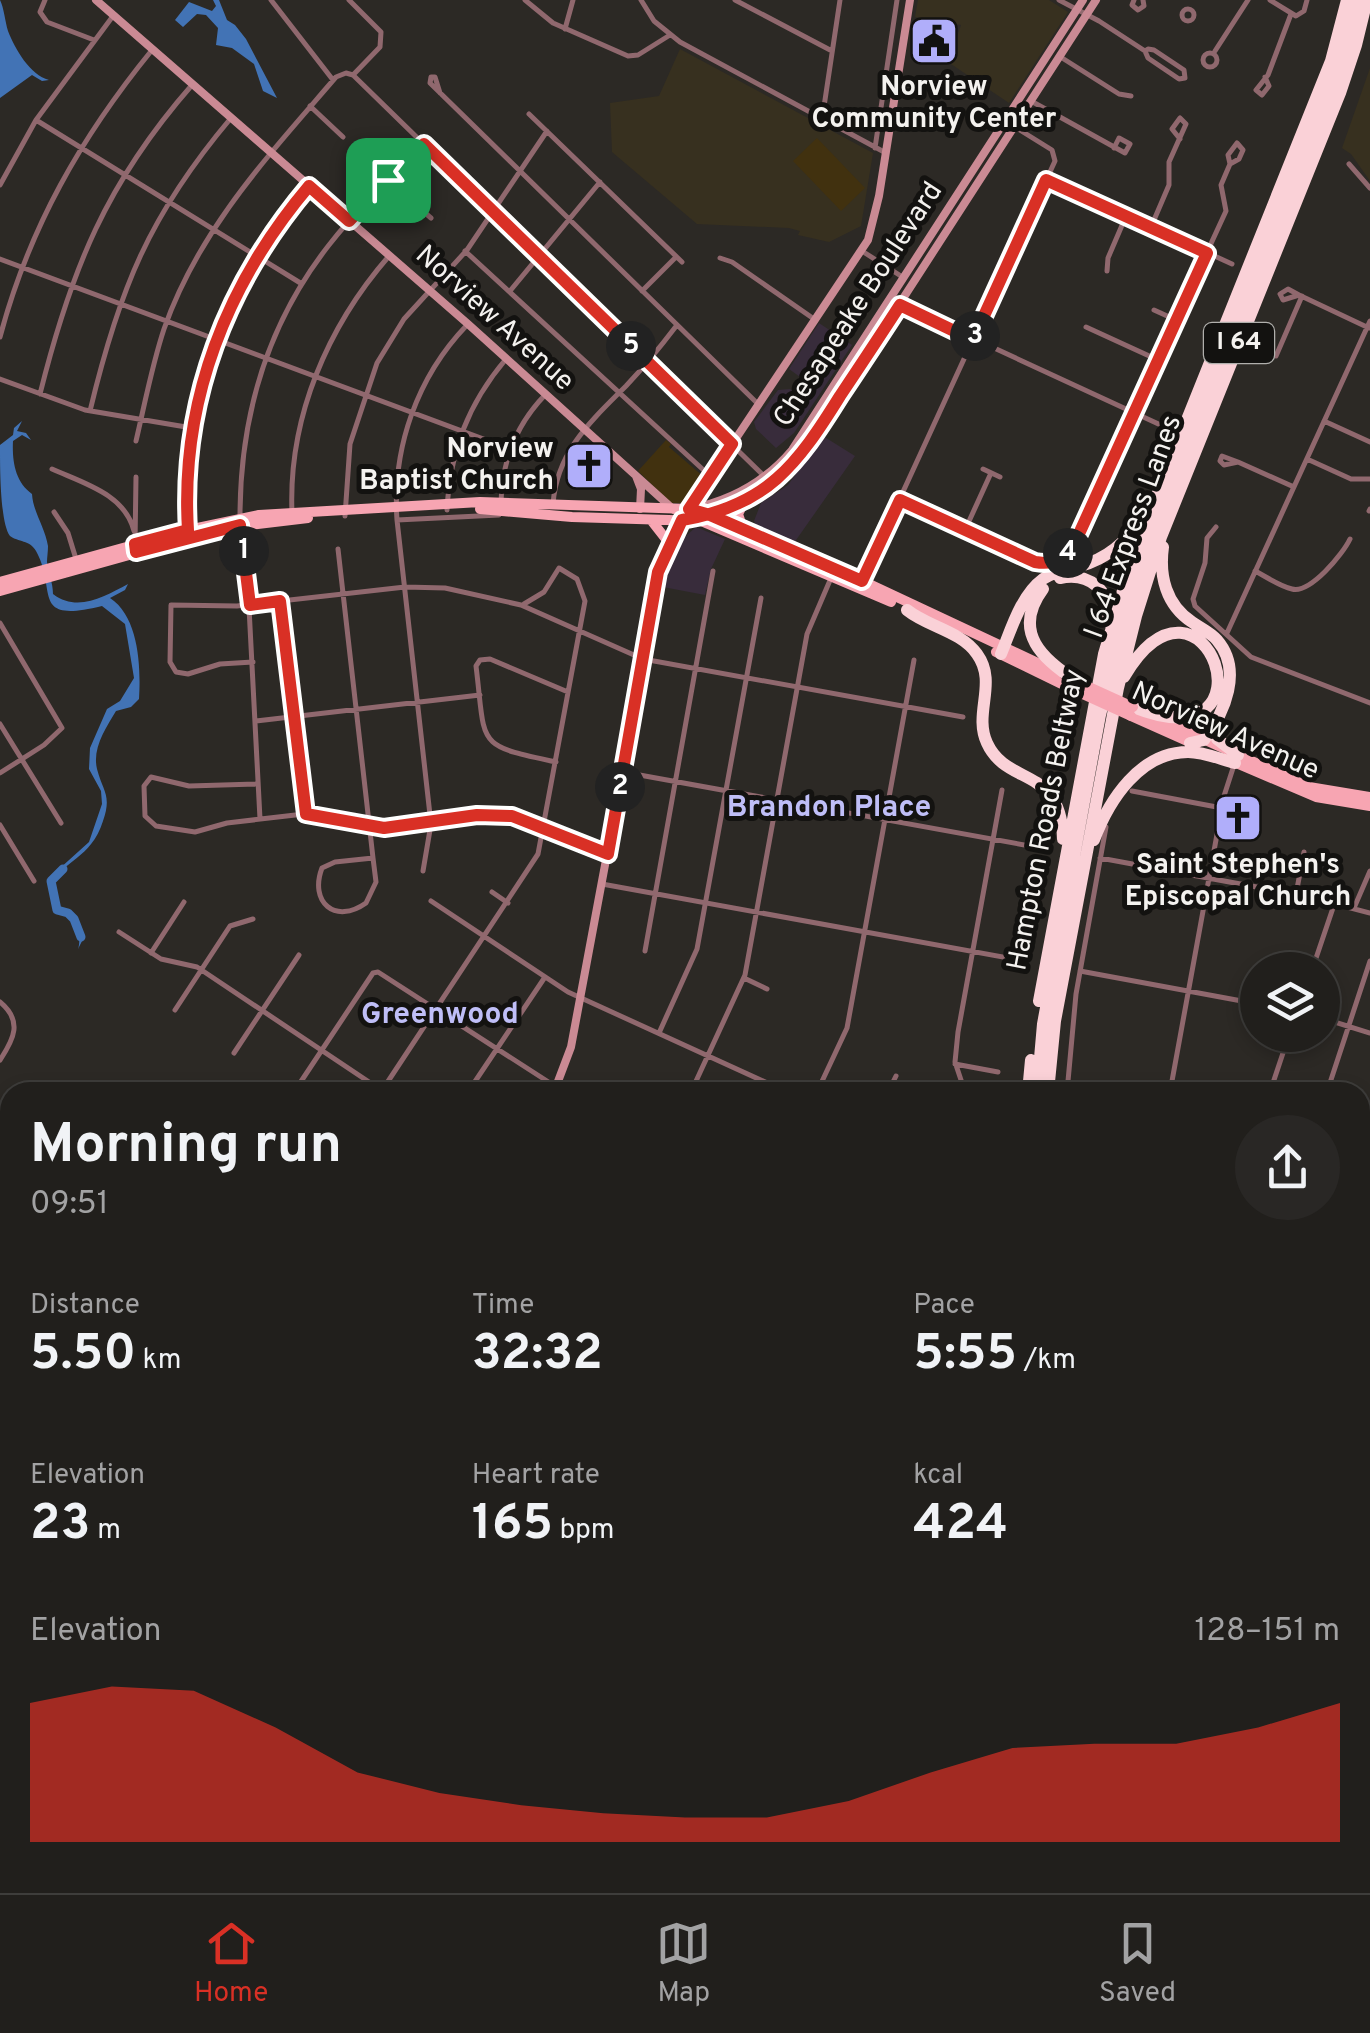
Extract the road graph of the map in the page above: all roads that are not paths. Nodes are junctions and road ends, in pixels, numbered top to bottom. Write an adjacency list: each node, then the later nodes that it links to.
1 (45, 0): 31 (street)
2 (96, 0): 28 (main road, Norview Avenue)
3 (271, 0): 39 (street)
4 (349, 0): 37 (street)
5 (524, 0): 29 (street)
6 (574, 0): 29 (street)
7 (640, 0): 30 (street)
8 (735, 0): 33 (street)
9 (840, 0): 33 (street)
10 (898, 0): 55 (street)
11 (910, 0): 58 (main road)
12 (1058, 0): 25 (street)
13 (1083, 0): 25 (main road, Chesapeake Boulevard)
14 (1096, 0): 27 (main road, Chesapeake Boulevard)
15 (1134, 0): 16 (street)
16 (1144, 0)
17 (1191, 0): 24 (street)
18 (1248, 0): 35 (street)
19 (1270, 0): 26 (street)
20 (1307, 0): 26 (street)
21 (1347, 0): 131 (highway, Hampton Roads Beltway / I 64)
22 (1358, 0): 314 (highway, I 64 Express Lanes)
23 (1367, 0): 168 (highway, Hampton Roads Beltway / I 64)
24 (1186, 7)
25 (1076, 11): 27 (street); 90 (main road, Chesapeake Boulevard)
26 (1291, 14): 38 (street)
27 (1086, 15): 34 (street); 36 (main road, Chesapeake Boulevard)
28 (113, 16): 31 (street); 32 (main road, Norview Avenue)
29 (565, 29): 30 (street)
30 (670, 35): 48 (street)
31 (94, 40): 47 (street)
32 (152, 50): 40 (main road, Norview Avenue); 54 (street)
33 (832, 51): 48 (street)
34 (1145, 51): 34 (street)
35 (1215, 51)
36 (1060, 56): 42 (street); 43 (main road, Chesapeake Boulevard)
37 (353, 75): 39 (street); 53 (street)
38 (1264, 77)
39 (333, 80): 44 (street)
40 (192, 85): 46 (main road, Norview Avenue); 62 (street)
41 (440, 93): 61 (street)
42 (1131, 96)
43 (1031, 101): 49 (main road, Chesapeake Boulevard); 56 (street)
44 (310, 106): 51 (street); 57 (street)
45 (529, 114): 50 (street)
46 (231, 118): 57 (main road, Norview Avenue); 69 (street)
47 (36, 120): 54 (street); 66 (street)
48 (822, 120): 55 (street)
49 (1015, 126): 64 (street); 98 (main road, Chesapeake Boulevard)
50 (547, 131): 61 (street); 65 (street)
51 (343, 137)
52 (1180, 138): 75 (street)
53 (424, 144): 63 (street); 70 (street)
54 (80, 148): 62 (street); 88 (street)
55 (875, 148): 58 (street)
56 (1114, 148)
57 (270, 152): 67 (main road, Norview Avenue); 76 (street)
58 (886, 153): 77 (main road)
59 (1230, 164): 79 (street)
60 (1349, 164): 68 (street)
61 (520, 172): 70 (street); 73 (street)
62 (124, 175): 69 (street); 92 (street)
63 (388, 180): 72 (street); 74 (street)
64 (1046, 180): 71 (street); 109 (street)
65 (600, 182): 73 (street); 83 (street)
66 (0, 185)
67 (309, 186): 74 (main road, Norview Avenue); 81 (street)
68 (1370, 188)
69 (168, 202): 76 (street); 97 (street)
70 (494, 212): 78 (street); 80 (street)
71 (1126, 216): 75 (street); 89 (street)
72 (430, 218)
73 (568, 218): 80 (street); 94 (street)
74 (349, 221): 82 (main road, Norview Avenue); 91 (street)
75 (1151, 227): 79 (street)
76 (212, 229): 81 (street); 102 (street)
77 (862, 251): 90 (street); 100 (main road)
78 (466, 252): 93 (street); 95 (street)
79 (1207, 253): 87 (street); 101 (street)
80 (538, 255): 95 (street); 114 (street)
81 (257, 256): 91 (street); 108 (street)
82 (389, 256): 93 (main road, Norview Avenue); 115 (street)
83 (676, 257): 86 (street); 94 (street)
84 (720, 258): 100 (street)
85 (0, 259): 88 (street)
86 (682, 262)
87 (1232, 264)
88 (21, 267): 92 (street); 107 (street)
89 (1107, 270)
90 (904, 278): 96 (main road, Chesapeake Boulevard)
91 (302, 284): 111 (street)
92 (70, 285): 97 (street); 118 (street)
93 (429, 290): 103 (main road, Norview Avenue); 119 (street)
94 (642, 291): 104 (street)
95 (510, 292): 117 (street)
96 (890, 300): 98 (street); 135 (main road, Chesapeake Boulevard)
97 (119, 303): 102 (street); 122 (street)
98 (900, 305): 109 (street); 137 (main road, Chesapeake Boulevard)
99 (1154, 310): 101 (street)
100 (816, 320): 121 (main road)
101 (1176, 320): 113 (street)
102 (167, 321): 108 (street); 125 (street)
103 (468, 324): 112 (main road, Norview Avenue); 123 (street)
104 (677, 325): 114 (street); 121 (street)
105 (1369, 326): 110 (street); 126 (street)
106 (1086, 328): 113 (street)
107 (0, 337)
108 (216, 339): 111 (street); 128 (street)
109 (973, 340): 124 (street); 151 (street)
110 (1276, 356)
111 (266, 358): 115 (street); 169 (street)
112 (506, 359): 120 (main road, Norview Avenue); 129 (street)
113 (1158, 360): 124 (street)
114 (648, 362): 117 (street); 134 (street)
115 (316, 376): 119 (street); 161 (street)
116 (0, 379): 118 (street)
117 (620, 392): 130 (street); 147 (street)
118 (40, 394): 122 (street)
119 (364, 394): 123 (street); 162 (street)
120 (546, 394): 130 (main road, Norview Avenue); 136 (street)
121 (759, 405): 134 (main road)
122 (90, 411): 125 (street)
123 (412, 412): 129 (street); 163 (street)
124 (1134, 413): 127 (street); 172 (street)
125 (141, 419): 128 (street); 132 (street)
126 (1324, 421): 133 (street); 138 (street)
127 (1165, 427)
128 (192, 428): 174 (street)
129 (461, 430): 136 (street); 155 (street)
130 (584, 430): 143 (main road, Norview Avenue); 158 (street)
131 (1180, 436): 196 (highway); 197 (highway, Hampton Roads Beltway / I 64)
132 (136, 441)
133 (1370, 442)
134 (732, 444): 144 (street); 147 (main road)
135 (796, 445): 137 (main road); 144 (main road, Chesapeake Boulevard)
136 (510, 449): 154 (street)
137 (805, 450): 152 (main road, Chesapeake Boulevard)
138 (1307, 459): 148 (street); 150 (street)
139 (1238, 462): 150 (street)
140 (983, 469): 142 (street)
141 (52, 470): 173 (street)
142 (991, 472): 145 (street); 172 (street)
143 (636, 476): 156 (main road); 159 (main road, Norview Avenue)
144 (765, 476): 153 (main road, Chesapeake Boulevard)
145 (1000, 476)
146 (136, 477): 173 (street)
147 (710, 477): 149 (main road)
148 (1370, 479)
149 (703, 487): 153 (main road); 157 (main road)
150 (1294, 487): 181 (street)
151 (900, 500): 172 (street); 184 (street)
152 (744, 502): 165 (main road, Chesapeake Boulevard); 171 (main road)
153 (715, 503): 157 (main road, Chesapeake Boulevard)
154 (501, 506): 155 (main road, Chesapeake Boulevard); 158 (main road, Chesapeake Boulevard); 164 (main road, Chesapeake Boulevard)
155 (447, 507): 163 (main road, Chesapeake Boulevard)
156 (640, 509): 158 (main road, Chesapeake Boulevard); 159 (main road, Chesapeake Boulevard)
157 (689, 509): 159 (main road, Chesapeake Boulevard); 165 (main road, Norview Avenue); 167 (main road)
158 (553, 510): 164 (main road, Chesapeake Boulevard); 166 (main road, Chesapeake Boulevard)
159 (674, 510)
160 (54, 512): 179 (street)
161 (292, 512): 162 (main road, Chesapeake Boulevard); 169 (main road, Chesapeake Boulevard)
162 (344, 513): 163 (main road, Chesapeake Boulevard); 169 (main road, Chesapeake Boulevard)
163 (397, 513): 164 (street); 185 (street)
164 (538, 514)
165 (710, 515): 167 (main road, Chesapeake Boulevard); 171 (main road, Norview Avenue)
166 (650, 520): 167 (main road, Chesapeake Boulevard); 176 (main road)
167 (682, 520): 176 (main road); 182 (main road, Norview Avenue)
168 (1168, 520): 205 (highway, Hampton Roads Beltway / I 64); 216 (highway)
169 (240, 522): 174 (main road, Chesapeake Boulevard); 190 (street)
170 (1216, 527): 195 (street)
171 (744, 530): 182 (main road, Norview Avenue)
172 (965, 530)
173 (134, 531): 177 (street)
174 (188, 534): 177 (main road, Chesapeake Boulevard)
175 (1350, 538): 181 (street)
176 (669, 544): 198 (main road)
177 (135, 548): 179 (main road, Chesapeake Boulevard); 186 (main road, Chesapeake Boulevard)
178 (338, 549): 187 (street)
179 (76, 560): 183 (main road, Chesapeake Boulevard)
180 (713, 571): 201 (street)
181 (1255, 571): 195 (street)
182 (833, 572): 184 (main road, Norview Avenue); 204 (street)
183 (0, 582)
184 (860, 584): 192 (main road, Norview Avenue); 196 (main road, Norview Avenue)
185 (405, 587): 187 (street); 191 (street); 208 (street)
186 (0, 591)
187 (343, 594): 189 (street); 211 (street)
188 (761, 598): 202 (street)
189 (280, 601): 190 (street); 213 (street)
190 (250, 605): 200 (street); 200 (street)
191 (521, 605): 194 (street); 194 (street)
192 (907, 610): 196 (main road, Norview Avenue); 248 (highway)
193 (0, 623): 220 (street)
194 (580, 630): 198 (street); 206 (street)
195 (1227, 633): 209 (street)
196 (1002, 651): 203 (main road, Norview Avenue)
197 (1104, 652): 203 (highway); 248 (highway, Hampton Roads Beltway / I 64)
198 (643, 659): 201 (street); 222 (main road)
199 (914, 660): 210 (street)
200 (253, 662): 215 (street)
201 (696, 668): 202 (street); 224 (street)
202 (747, 678): 204 (street); 226 (street)
203 (1077, 686): 212 (main road, Norview Avenue, bridge)
204 (798, 687): 210 (street); 230 (street)
205 (1118, 688): 212 (highway); 249 (highway, Hampton Roads Beltway / I 64)
206 (568, 692): 207 (street); 221 (street)
207 (480, 695): 208 (street); 221 (street)
208 (418, 702): 211 (street); 238 (street)
209 (1370, 704)
210 (906, 707): 214 (street); 235 (street)
211 (356, 710): 213 (street); 239 (street)
212 (1132, 712): 218 (main road, Norview Avenue)
213 (294, 717): 215 (street); 233 (street)
214 (963, 717)
215 (256, 720): 225 (street)
216 (1215, 723): 218 (highway); 219 (highway)
217 (0, 724): 220 (street)
218 (1197, 741): 219 (main road, Norview Avenue)
219 (1237, 759): 229 (main road, Norview Avenue); 231 (main road, Norview Avenue); 232 (street); 249 (highway)
220 (22, 760): 223 (street); 236 (street)
221 (556, 762): 240 (street)
222 (623, 772): 224 (street); 245 (main road)
223 (0, 773)
224 (675, 780): 226 (street); 256 (street)
225 (258, 784): 234 (street); 234 (street)
226 (727, 790): 230 (street); 260 (street)
227 (1002, 790): 242 (street)
228 (1132, 791): 232 (street)
229 (1370, 798)
230 (777, 799): 235 (street); 264 (street)
231 (1370, 806)
232 (1222, 808): 252 (street)
233 (306, 814): 234 (street); 239 (street)
234 (260, 819)
235 (885, 819): 242 (street); 268 (street)
236 (61, 823)
237 (0, 824): 253 (street)
238 (432, 824): 239 (street); 240 (street); 250 (street)
239 (370, 827): 246 (street)
240 (542, 827): 245 (street); 262 (street)
241 (1106, 827): 247 (street)
242 (993, 839): 243 (street); 271 (street)
243 (1040, 848)
244 (1304, 852): 257 (street)
245 (608, 854): 254 (main road)
246 (373, 858): 246 (street)
247 (1100, 858): 252 (street); 278 (street)
248 (1064, 864): 313 (highway, Hampton Roads Beltway / I 64)
249 (1083, 870): 315 (highway, Hampton Roads Beltway / I 64)
250 (423, 871)
251 (1370, 871): 263 (street)
252 (1209, 879): 257 (street); 282 (street)
253 (34, 881)
254 (602, 884): 256 (street); 283 (main road)
255 (492, 892): 262 (street)
256 (654, 893): 260 (street); 270 (street)
257 (1296, 894): 261 (street)
258 (432, 901): 269 (street)
259 (184, 902): 273 (street)
260 (706, 902): 264 (street); 291 (street)
261 (1335, 902): 263 (street); 272 (street)
262 (508, 903): 269 (street)
263 (1354, 908): 265 (street)
264 (756, 912): 268 (street); 280 (street)
265 (1370, 914)
266 (254, 919): 277 (street)
267 (119, 932): 273 (street)
268 (864, 932): 271 (street); 310 (street)
269 (485, 937): 279 (street); 287 (street)
270 (644, 950)
271 (972, 951): 275 (street); 299 (street)
272 (1318, 952)
273 (151, 953): 277 (street)
274 (299, 955): 288 (street)
275 (1019, 960)
276 (1370, 962): 290 (street)
277 (201, 970): 286 (street); 288 (street)
278 (1080, 971): 282 (street); 316 (street)
279 (545, 977): 283 (street); 293 (street)
280 (744, 978): 281 (street); 297 (street)
281 (767, 989)
282 (1188, 991): 284 (street); 317 (street)
283 (581, 998): 291 (street); 307 (main road)
284 (1240, 1001)
285 (0, 1002): 298 (street)
286 (175, 1010)
287 (436, 1010): 293 (street); 294 (street); 304 (street)
288 (261, 1012): 294 (street); 296 (street)
289 (1340, 1024): 290 (street)
290 (1348, 1026): 292 (street); 319 (street)
291 (660, 1033): 297 (street)
292 (1370, 1034)
293 (496, 1050): 305 (street); 306 (street)
294 (322, 1051): 302 (street); 303 (street)
295 (1283, 1052): 318 (street)
296 (234, 1053)
297 (708, 1056): 308 (street); 309 (street)
298 (0, 1060)
299 (955, 1064): 300 (street); 312 (street)
300 (998, 1072)
301 (896, 1076): 311 (street)
302 (301, 1082)
303 (367, 1082)
304 (389, 1082)
305 (475, 1082)
306 (544, 1082)
307 (561, 1082)
308 (696, 1082)
309 (765, 1082)
310 (822, 1082)
311 (893, 1082)
312 (961, 1082)
313 (1029, 1082)
314 (1038, 1082)
315 (1049, 1082)
316 (1068, 1082)
317 (1172, 1082)
318 (1273, 1082)
319 (1329, 1082)

